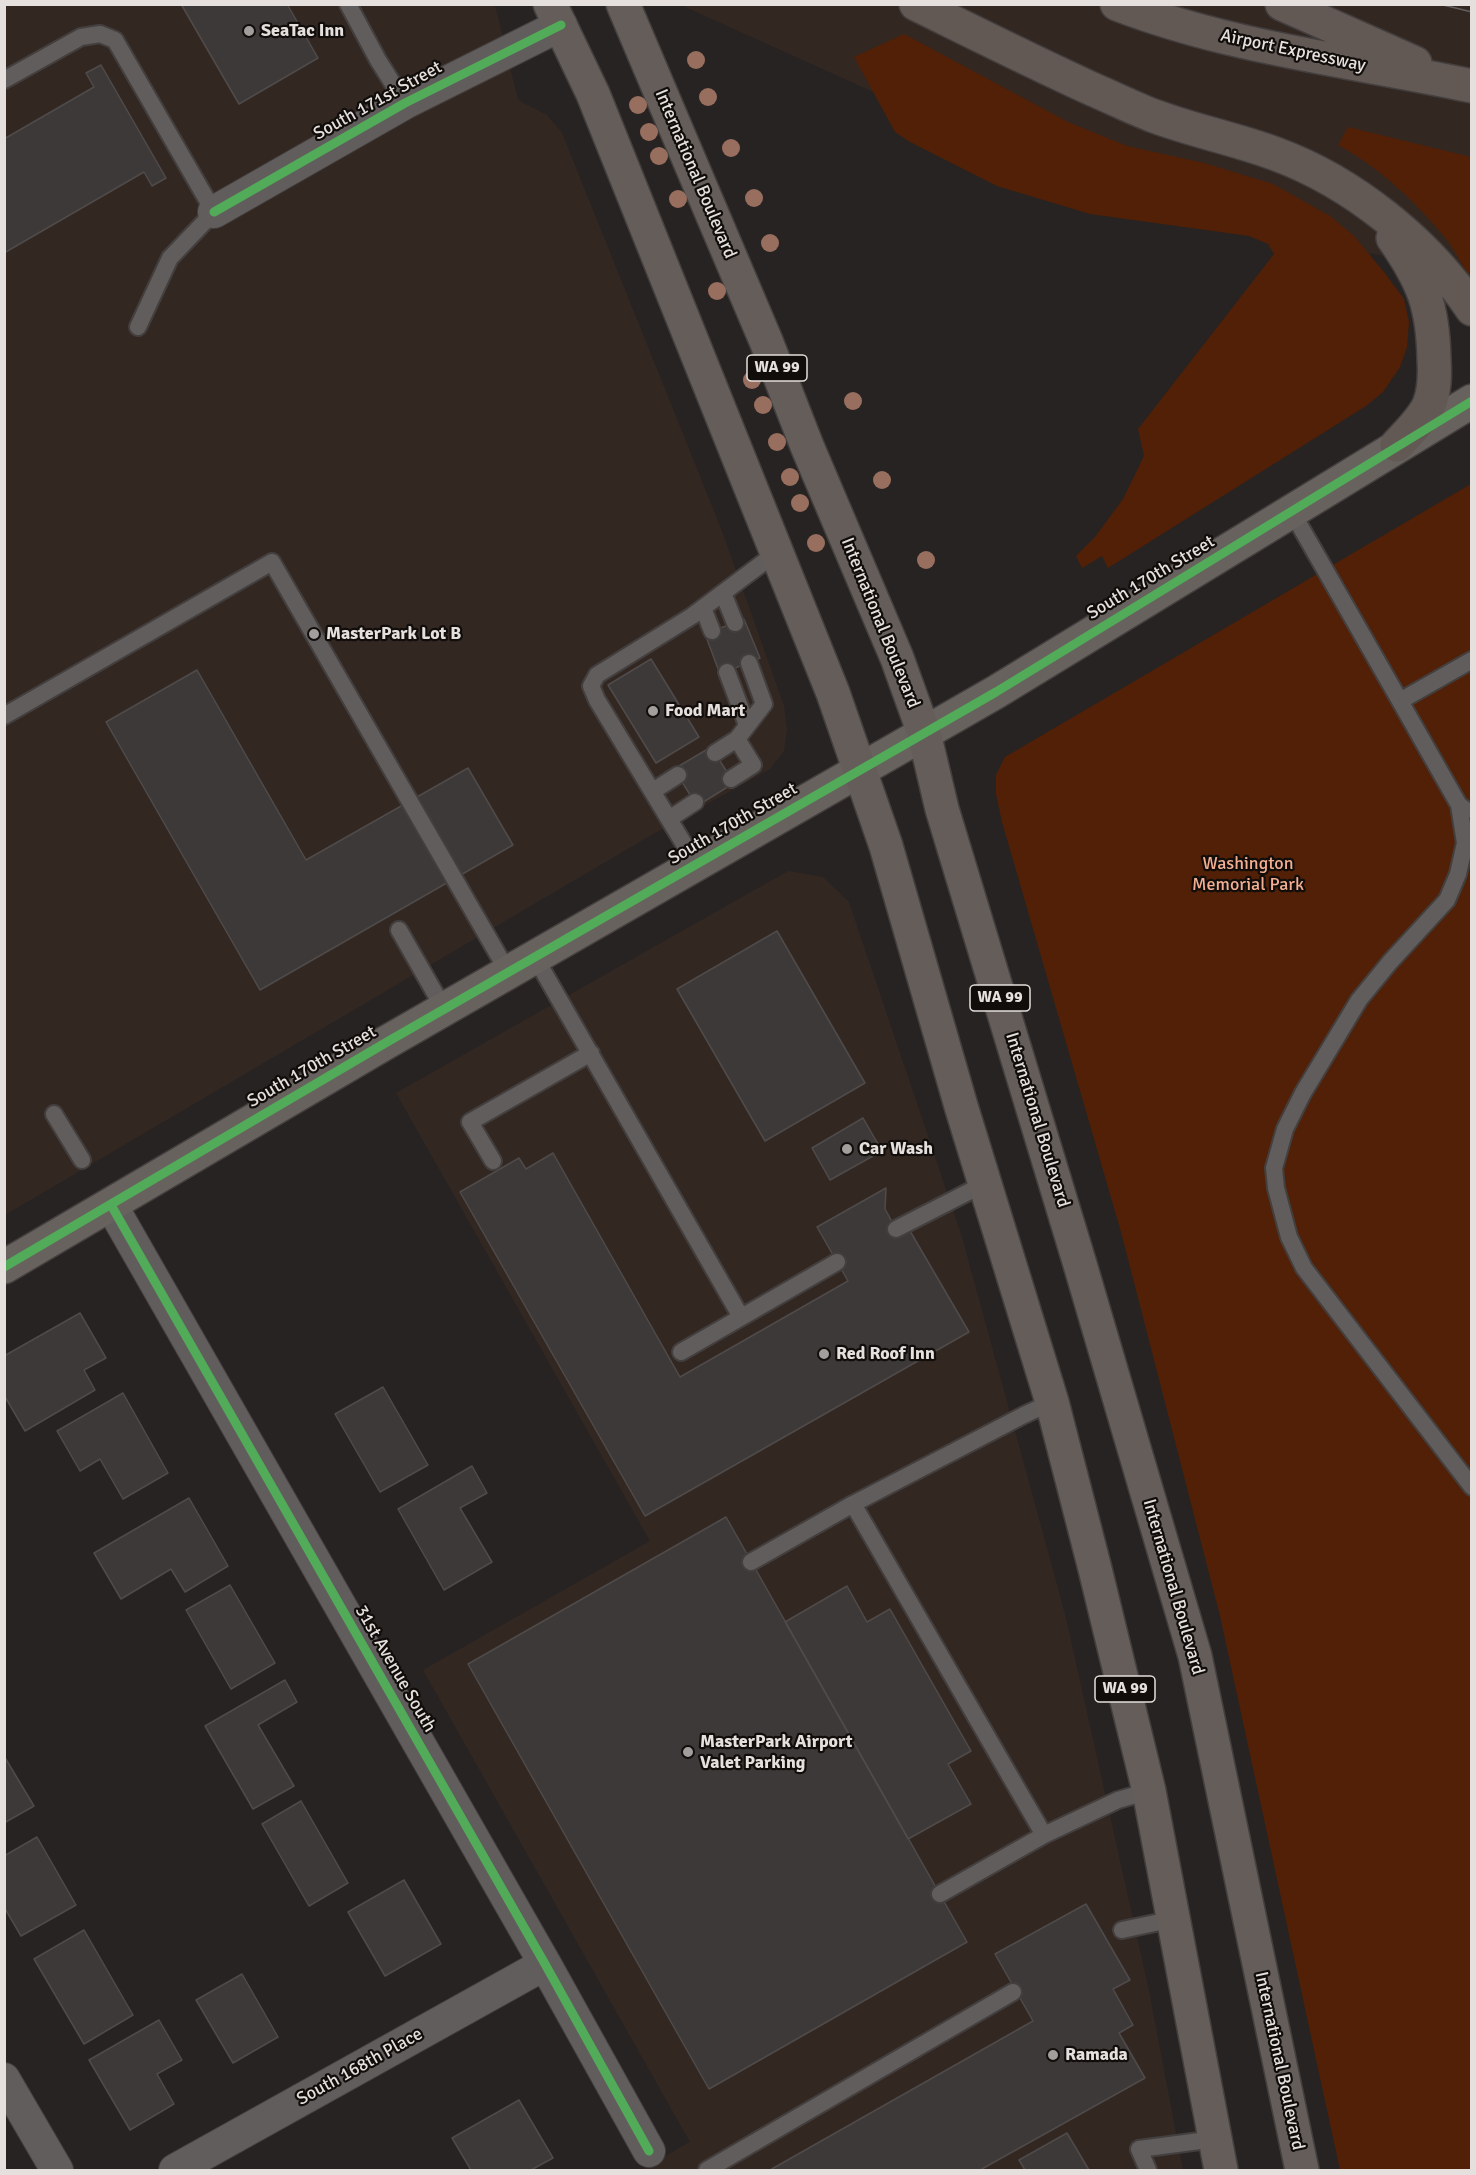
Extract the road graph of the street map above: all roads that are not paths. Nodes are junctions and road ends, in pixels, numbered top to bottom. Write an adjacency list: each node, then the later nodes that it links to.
1 (348, 4): 10 (lane)
2 (623, 4): 29 (main road, International Boulevard / WA 99)
3 (916, 4): 11 (highway)
4 (1117, 4): 7 (highway, Airport Expressway)
5 (1282, 4): 7 (highway)
6 (555, 15): 10 (street, South 171st Street); 18 (main road, WA 99)
7 (1340, 46): 9 (highway, Airport Expressway)
8 (4, 80): 12 (lane)
9 (1470, 86)
10 (405, 103): 12 (street, South 171st Street)
11 (1372, 207): 13 (highway); 16 (highway)
12 (214, 212): 14 (lane)
13 (1472, 309)
14 (138, 327)
15 (1472, 400): 16 (street, South 170th Street)
16 (1397, 445): 17 (street, South 170th Street)
17 (1292, 512): 26 (lane); 29 (street, South 170th Street)
18 (776, 553): 19 (lane); 31 (main road, WA 99)
19 (723, 593): 20 (lane); 21 (lane)
20 (703, 608): 22 (lane); 34 (lane)
21 (735, 623)
22 (712, 631)
23 (1472, 660): 26 (lane)
24 (749, 663): 28 (lane)
25 (727, 672): 28 (lane)
26 (1400, 701): 36 (lane)
27 (4, 716): 40 (lane)
28 (742, 732): 30 (lane); 33 (lane)
29 (924, 733): 31 (street, South 170th Street); 71 (main road, International Boulevard / WA 99)
30 (715, 753)
31 (859, 770): 38 (street, South 170th Street); 46 (main road, WA 99)
32 (678, 776): 34 (lane)
33 (732, 779)
34 (653, 791): 37 (lane)
35 (695, 802): 37 (lane)
36 (1466, 809): 54 (lane)
37 (669, 819): 38 (lane)
38 (696, 864): 40 (street, South 170th Street)
39 (399, 930): 41 (lane)
40 (522, 965): 41 (street, South 170th Street); 42 (lane)
41 (444, 1009): 47 (street, South 170th Street)
42 (591, 1053): 45 (lane); 51 (lane)
43 (54, 1114): 44 (lane)
44 (82, 1160)
45 (493, 1161)
46 (986, 1183): 48 (lane); 53 (main road, WA 99)
47 (111, 1205): 50 (street, South 170th Street); 62 (street, 31st Avenue South)
48 (896, 1229)
49 (837, 1262): 51 (lane)
50 (4, 1267)
51 (741, 1317): 52 (lane)
52 (681, 1352)
53 (1052, 1402): 55 (lane); 57 (main road, WA 99)
54 (1472, 1487)
55 (853, 1504): 56 (lane); 58 (lane)
56 (751, 1562)
57 (1149, 1791): 58 (lane); 60 (main road, WA 99)
58 (1044, 1835): 59 (lane)
59 (940, 1894)
60 (1174, 1920): 61 (lane); 66 (main road, WA 99)
61 (1122, 1929)
62 (545, 1964): 65 (street, 31st Avenue South); 68 (street, South 168th Place)
63 (1013, 1992): 69 (lane)
64 (4, 2079): 67 (street)
65 (649, 2151)
66 (1218, 2155): 70 (lane)
67 (57, 2170)
68 (175, 2170)
69 (707, 2170)
70 (1148, 2170)
71 (1302, 2170)

